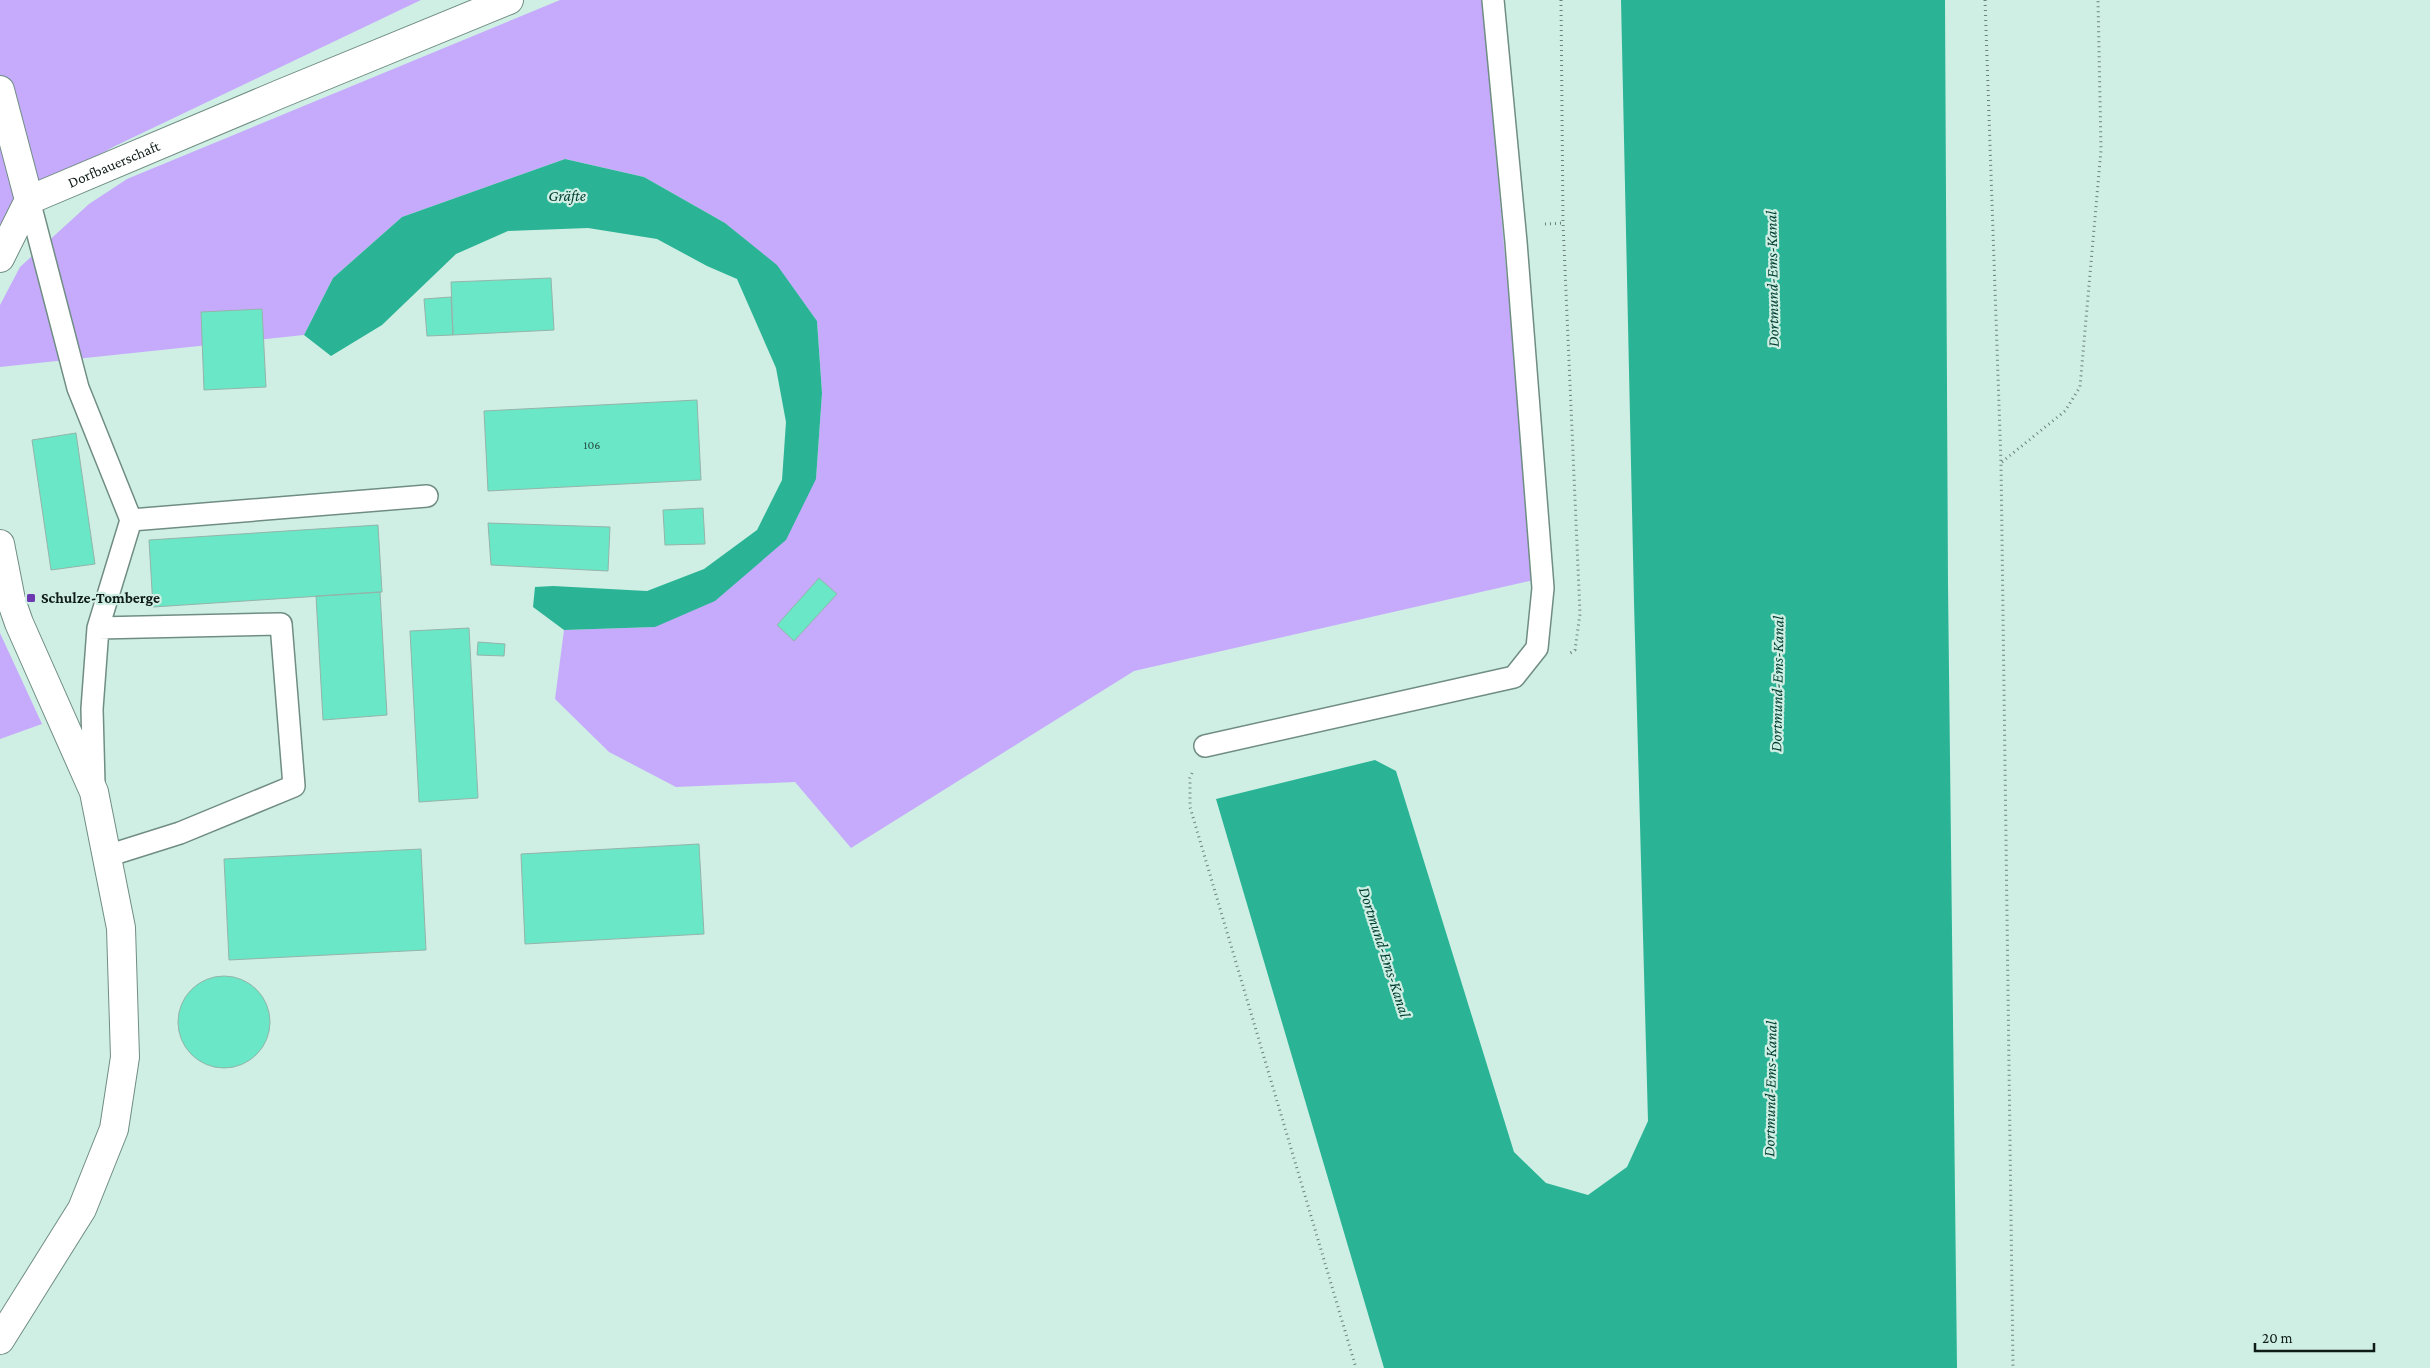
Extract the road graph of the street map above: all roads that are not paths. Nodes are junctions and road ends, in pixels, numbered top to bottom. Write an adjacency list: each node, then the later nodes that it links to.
1 (509, 0): 4 (street, Dorfbauerschaft)
2 (1494, 0): 10 (lane)
3 (0, 90): 4 (street)
4 (29, 200): 5 (street); 7 (lane)
5 (0, 258)
6 (427, 496): 7 (lane)
7 (131, 520): 9 (lane)
8 (0, 544): 11 (street)
9 (98, 628): 11 (lane); 12 (lane)
10 (1205, 746)
11 (94, 792): 12 (street)
12 (107, 856): 13 (street)
13 (0, 1340)

